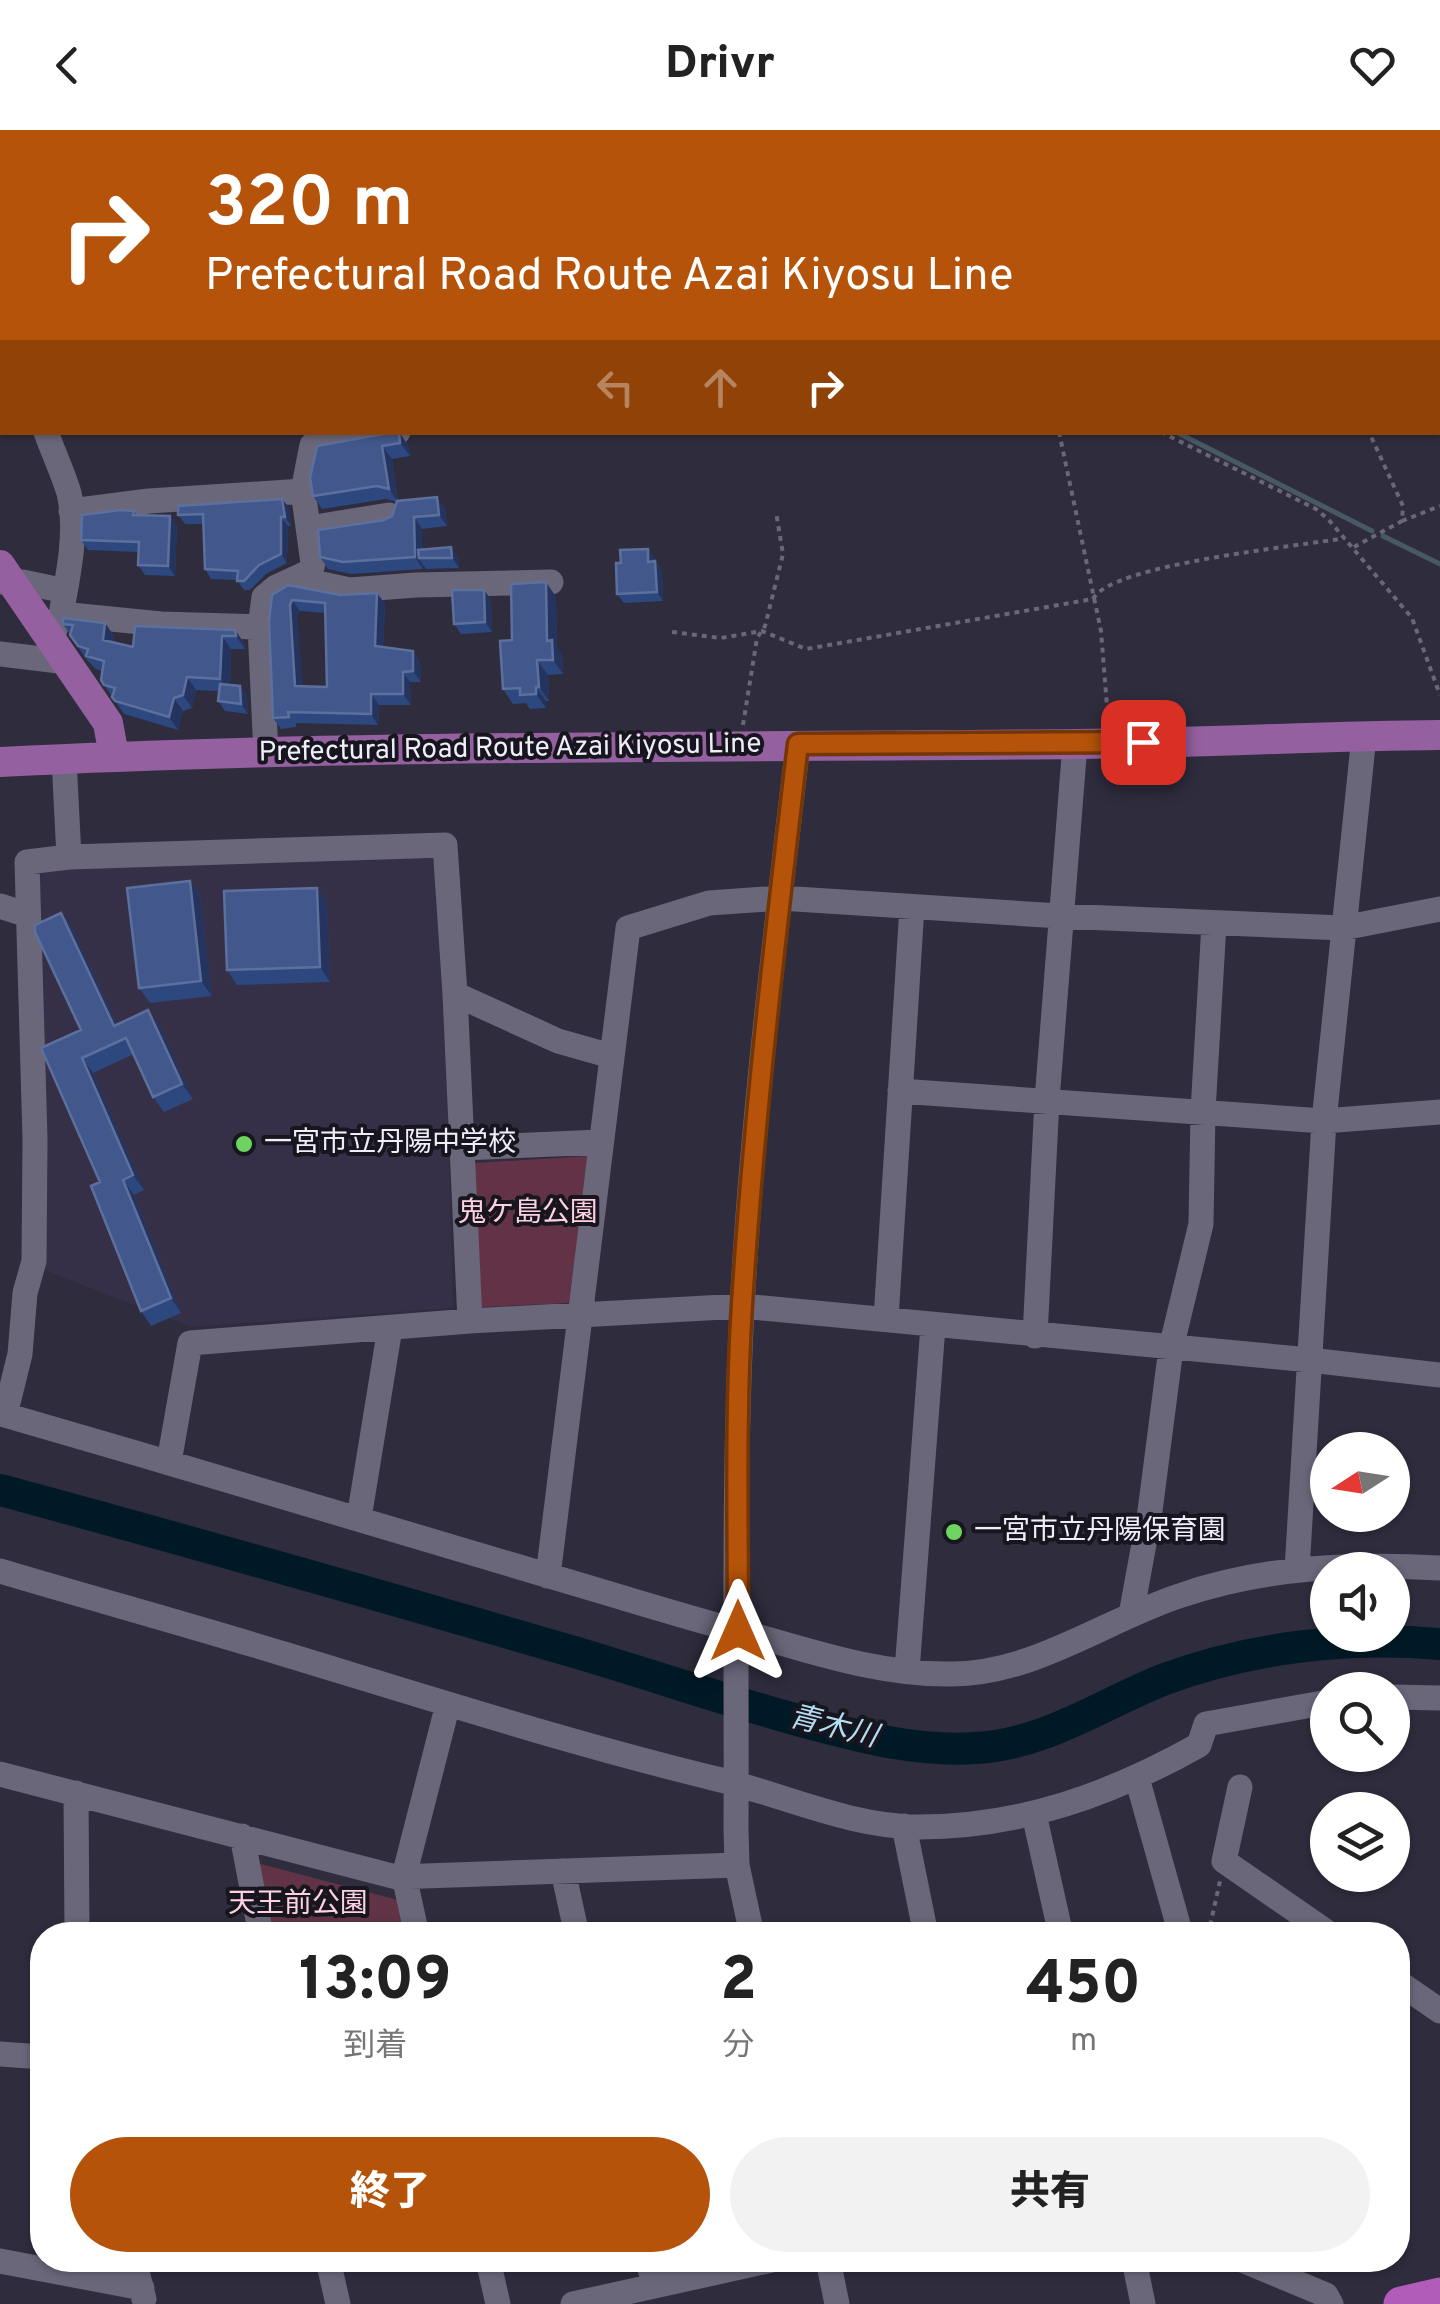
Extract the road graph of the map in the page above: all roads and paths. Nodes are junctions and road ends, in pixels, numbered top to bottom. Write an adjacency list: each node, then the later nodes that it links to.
1 (47, 435): 9 (street)
2 (356, 435): 6 (street)
3 (1060, 435): 19 (path)
4 (1166, 435): 14 (path)
5 (1370, 435): 12 (path)
6 (313, 438): 7 (street)
7 (303, 491): 9 (street); 13 (street)
8 (1440, 506): 12 (path)
9 (71, 511): 20 (street)
10 (776, 512): 22 (path)
11 (389, 515): 13 (street)
12 (1402, 521): 15 (path)
13 (309, 528): 16 (street)
14 (1346, 538): 15 (path); 19 (path)
15 (1354, 547): 25 (path)
16 (304, 574): 18 (street); 21 (street)
17 (4, 577): 20 (main road); 20 (street)
18 (551, 582)
19 (1093, 599): 22 (path); 31 (path)
20 (61, 627): 21 (street); 24 (street); 33 (main road)
21 (260, 627): 32 (street)
22 (762, 631): 23 (path); 28 (path)
23 (672, 632)
24 (0, 654)
25 (1440, 696)
26 (1440, 735): 27 (main road, Prefectural Road Route Azai Kiyosu Line)
27 (1364, 736): 31 (main road, Prefectural Road Route Azai Kiyosu Line); 44 (street)
28 (740, 744): 29 (main road, Prefectural Road Route Azai Kiyosu Line); 32 (main road, Prefectural Road Route Azai Kiyosu Line)
29 (798, 744): 30 (main road, Prefectural Road Route Azai Kiyosu Line); 37 (street)
30 (1076, 744): 31 (main road, Prefectural Road Route Azai Kiyosu Line); 42 (street)
31 (1109, 744)
32 (266, 754): 33 (main road, Prefectural Road Route Azai Kiyosu Line)
33 (114, 756): 34 (main road, Prefectural Road Route Azai Kiyosu Line)
34 (64, 759): 35 (main road, Prefectural Road Route Azai Kiyosu Line); 36 (street)
35 (0, 762)
36 (68, 857): 41 (street); 45 (street)
37 (780, 898): 39 (street); 46 (street); 54 (street)
38 (0, 906): 41 (street)
39 (912, 908): 42 (street); 47 (street)
40 (1440, 909): 44 (street)
41 (28, 915): 64 (street)
42 (1060, 916): 43 (street); 48 (street)
43 (1214, 924): 44 (street); 49 (street)
44 (1343, 928): 51 (street)
45 (454, 994): 46 (street); 53 (street)
46 (611, 1056): 52 (street)
47 (900, 1091): 48 (street); 56 (street)
48 (1047, 1100): 49 (street); 60 (street)
49 (1203, 1111): 51 (street); 61 (street)
50 (1440, 1112): 51 (street)
51 (1324, 1122): 62 (street)
52 (600, 1142): 53 (street); 55 (street)
53 (462, 1148): 57 (street)
54 (742, 1306): 55 (street); 56 (street); 71 (street)
55 (580, 1315): 57 (street); 69 (street)
56 (886, 1319): 58 (street)
57 (470, 1321): 59 (street)
58 (933, 1326): 60 (street); 72 (street)
59 (390, 1328): 64 (street); 65 (street)
60 (1036, 1336): 61 (street)
61 (1171, 1348): 62 (street); 70 (street)
62 (1310, 1360): 63 (street); 67 (street)
63 (1440, 1376)
64 (169, 1462): 65 (street)
65 (359, 1518): 69 (street)
66 (1439, 1562): 67 (street)
67 (1297, 1570): 70 (street)
68 (0, 1571): 75 (street)
69 (548, 1576): 71 (street)
70 (1131, 1615): 72 (street)
71 (738, 1642): 72 (street); 78 (street)
72 (907, 1671)
73 (1410, 1697): 74 (street)
74 (1440, 1698)
75 (448, 1704): 78 (street); 88 (street)
76 (1310, 1705): 79 (street)
77 (0, 1774): 81 (street)
78 (736, 1776): 83 (street); 86 (street)
79 (1137, 1778): 82 (street); 96 (street)
80 (1240, 1787): 85 (street)
81 (76, 1793): 84 (street); 89 (street)
82 (1034, 1814): 83 (street); 95 (street)
83 (904, 1826): 94 (street)
84 (242, 1836): 88 (street); 90 (street)
85 (1224, 1861): 97 (path); 98 (street)
86 (737, 1865): 87 (street); 93 (street)
87 (564, 1871): 88 (street); 92 (street)
88 (404, 1876): 91 (street)
89 (78, 1922)
90 (259, 1922)
91 (414, 1922)
92 (575, 1922)
93 (749, 1922)
94 (923, 1922)
95 (1058, 1922)
96 (1177, 1922)
97 (1211, 1922)
98 (1311, 1922)
99 (1410, 1990): 100 (street)
100 (1440, 2011)
101 (0, 2054): 102 (street)
102 (30, 2055)
103 (0, 2261): 104 (street)
104 (30, 2268)
105 (45, 2272): 114 (street)
106 (331, 2272): 116 (street)
107 (491, 2272): 117 (street)
108 (651, 2272): 113 (street)
109 (718, 2272): 113 (street)
110 (830, 2272): 119 (street)
111 (1136, 2272): 120 (street)
112 (1272, 2272): 121 (street)
113 (654, 2286): 118 (street)
114 (144, 2296)
115 (1440, 2296): 122 (highway)
116 (338, 2304)
117 (498, 2304)
118 (572, 2304)
119 (837, 2304)
120 (1143, 2304)
121 (1331, 2304)
122 (1400, 2304)

